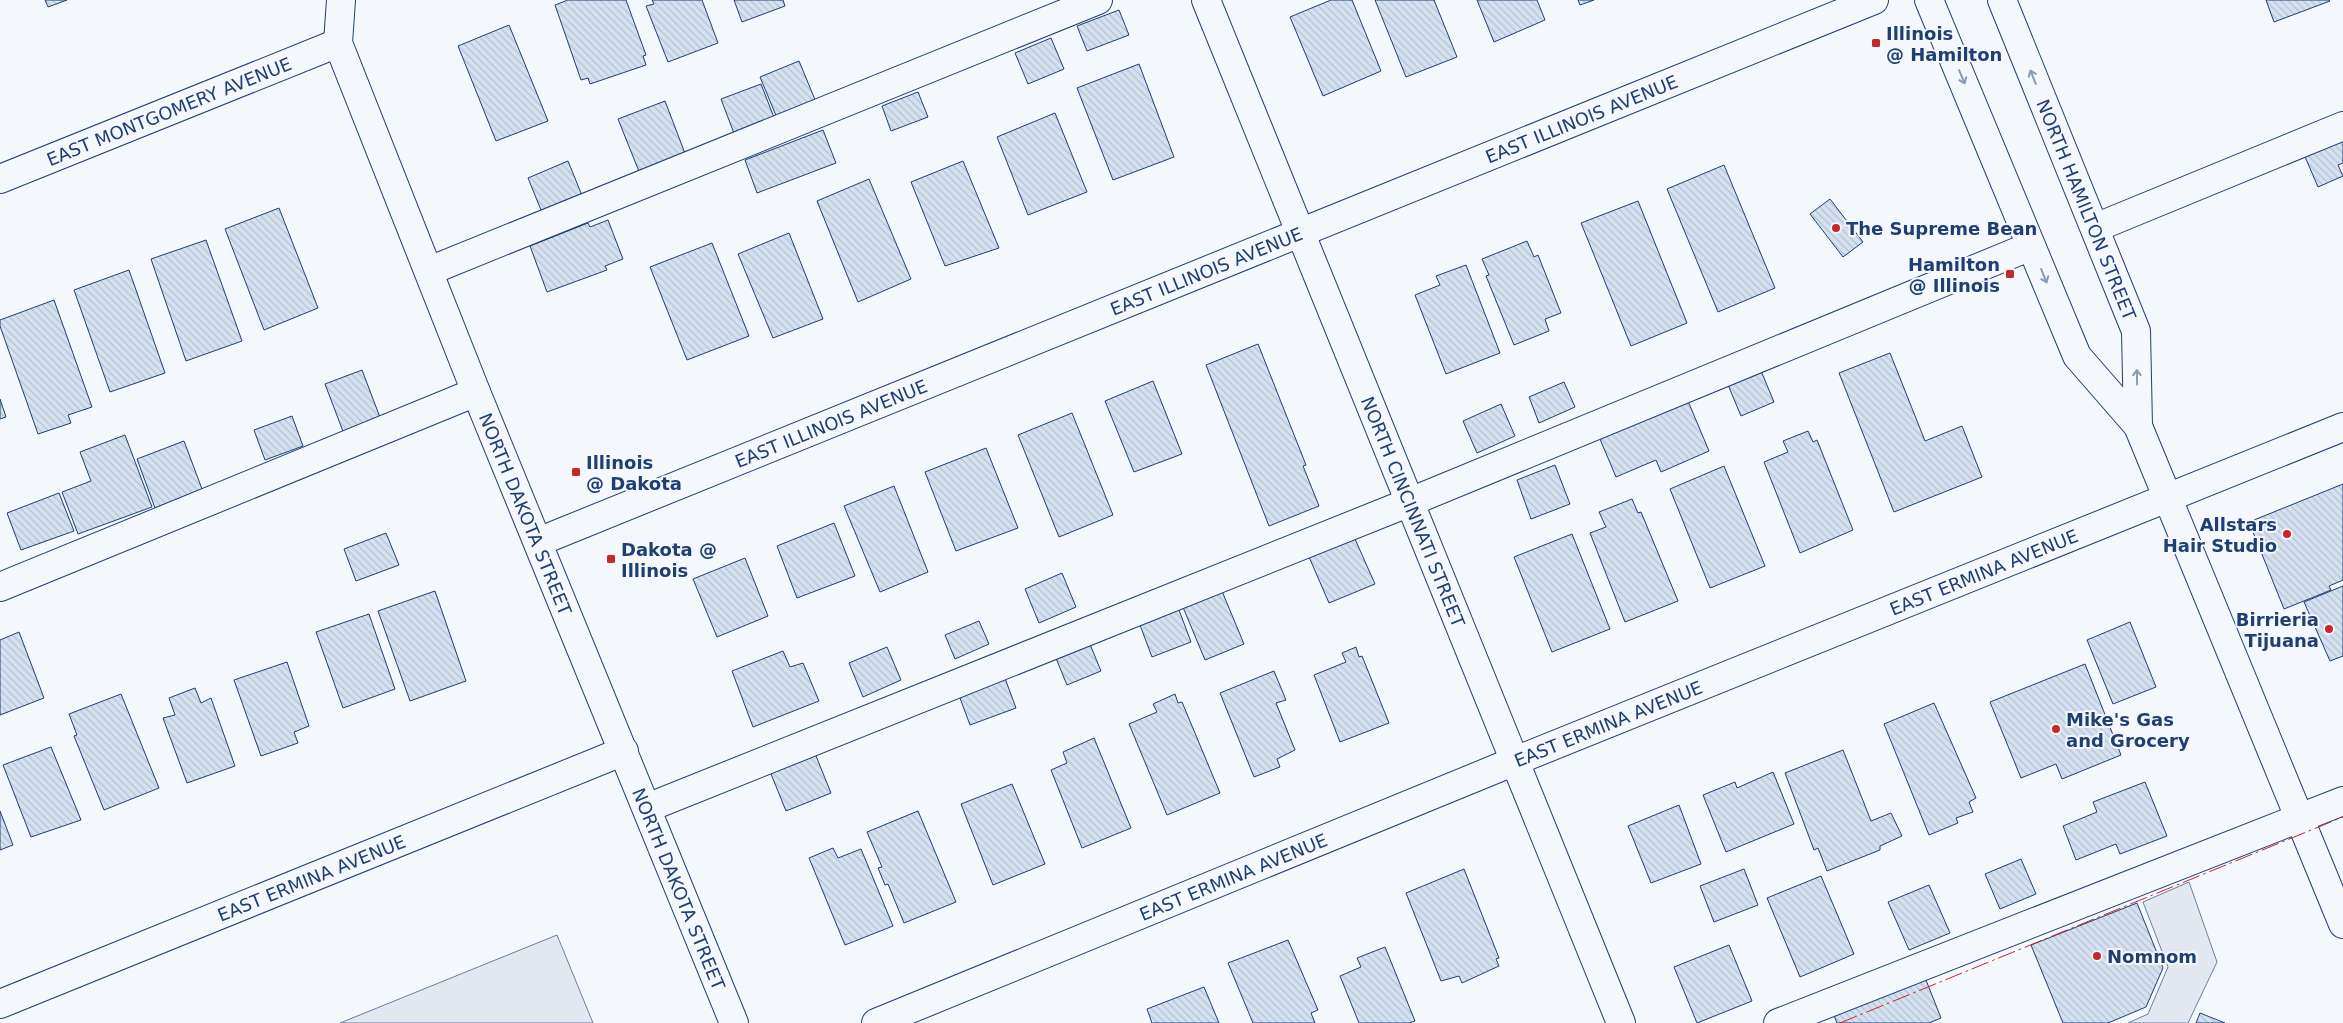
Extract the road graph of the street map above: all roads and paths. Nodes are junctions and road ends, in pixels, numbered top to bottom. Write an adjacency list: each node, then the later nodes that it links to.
1 (341, 0): 7 (street, NORTH DAKOTA STREET)
2 (1098, 0): 13 (street)
3 (1206, 0): 11 (street, NORTH CINCINNATI STREET)
4 (1874, 0): 11 (street, EAST ILLINOIS AVENUE)
5 (1930, 0): 12 (street, NORTH HAMILTON STREET, one-way to 12)
6 (2002, 0): 10 (street, NORTH HAMILTON STREET, one-way to 6)
7 (338, 43): 9 (street, EAST MONTGOMERY AVENUE); 13 (street, NORTH DAKOTA STREET)
8 (2343, 126): 10 (street)
9 (0, 179)
10 (2095, 228): 15 (street, NORTH HAMILTON STREET, one-way to 10)
11 (1300, 233): 18 (street, NORTH CINCINNATI STREET); 19 (street, EAST ILLINOIS AVENUE)
12 (2031, 246): 15 (street, NORTH HAMILTON STREET, one-way to 15); 18 (street)
13 (429, 271): 14 (street, NORTH DAKOTA STREET)
14 (476, 392): 19 (street, NORTH DAKOTA STREET); 20 (street)
15 (2138, 426): 17 (street, NORTH HAMILTON STREET)
16 (2343, 427): 17 (street, EAST ERMINA AVENUE)
17 (2166, 498): 22 (street, EAST ERMINA AVENUE); 25 (street, NORTH HAMILTON STREET)
18 (1410, 502): 22 (street, NORTH CINCINNATI STREET); 24 (street)
19 (538, 542): 21 (street, NORTH DAKOTA STREET)
20 (0, 587)
21 (624, 750): 24 (street, NORTH DAKOTA STREET); 27 (street, EAST ERMINA AVENUE)
22 (1515, 761): 29 (street, EAST ERMINA AVENUE); 30 (street, NORTH CINCINNATI STREET)
23 (2343, 801): 25 (street)
24 (647, 808): 28 (street, NORTH DAKOTA STREET)
25 (2301, 818): 26 (street, NORTH HAMILTON STREET); 31 (street)
26 (2343, 924)
27 (0, 1004)
28 (734, 1023)
29 (876, 1023)
30 (1621, 1023)
31 (1778, 1023)

